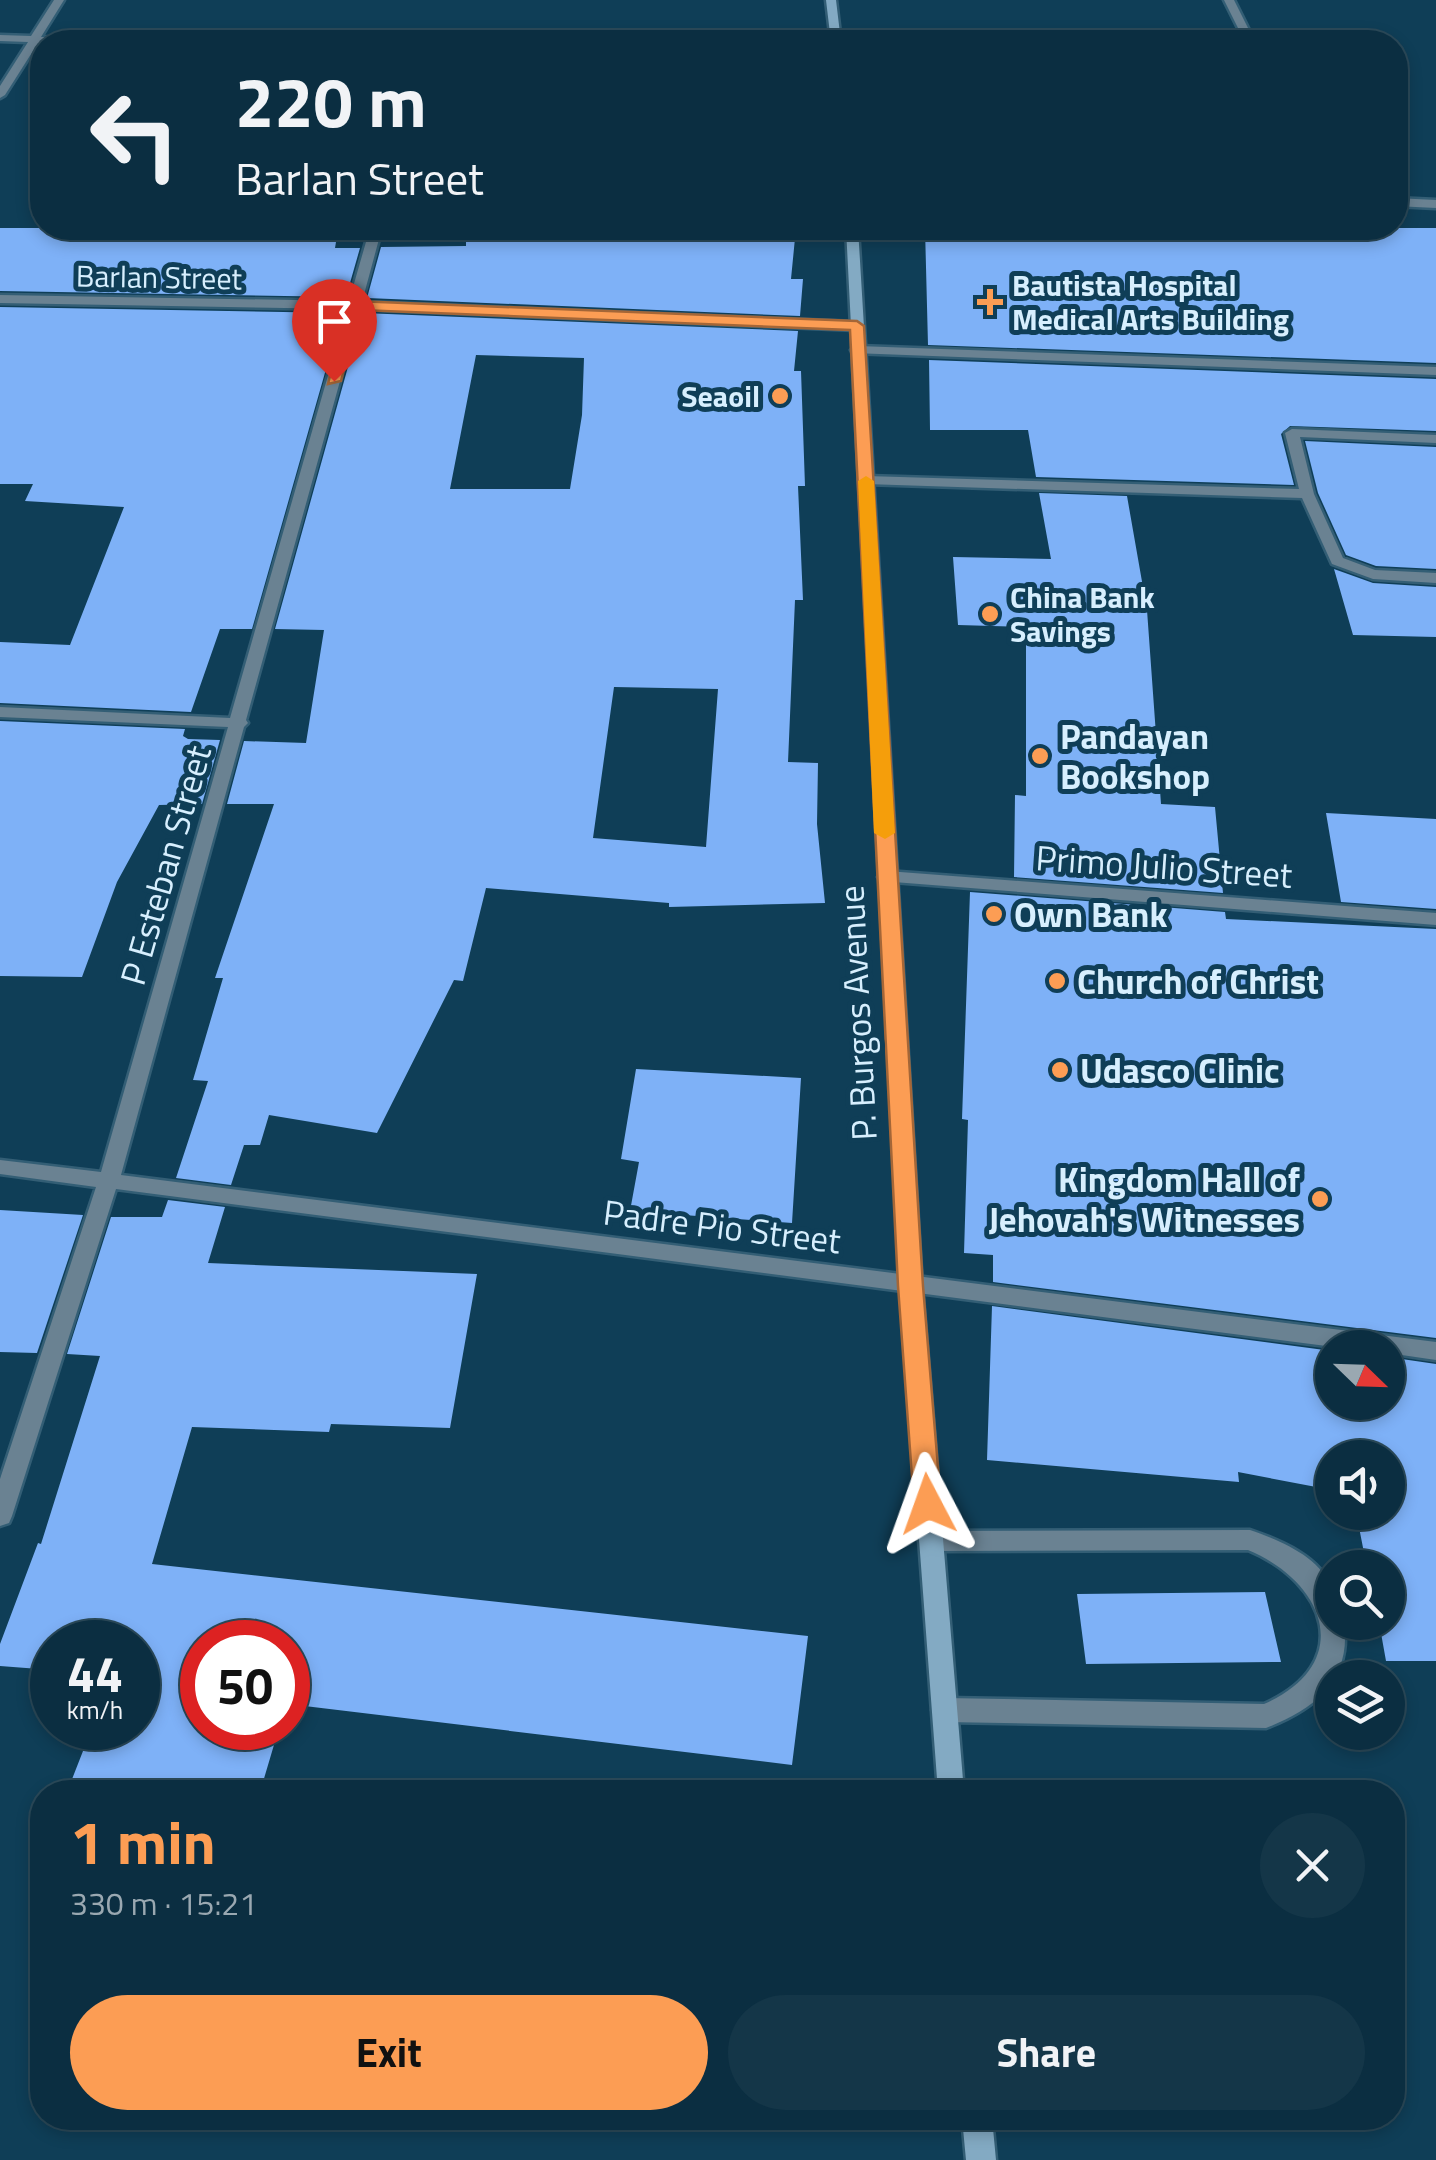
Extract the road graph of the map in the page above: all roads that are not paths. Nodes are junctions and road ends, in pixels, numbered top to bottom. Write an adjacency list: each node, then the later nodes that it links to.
1 (58, 0): 4 (street)
2 (831, 0): 5 (main road)
3 (1229, 0): 6 (street)
4 (40, 30)
5 (835, 30)
6 (1244, 30)
7 (0, 38): 8 (street)
8 (30, 38)
9 (30, 46): 10 (street)
10 (0, 95)
11 (1408, 203): 12 (street)
12 (1436, 204)
13 (373, 240): 16 (street, P Esteban Street)
14 (853, 240): 17 (main road, P. Burgos Avenue)
15 (0, 299): 16 (street, Barlan Street)
16 (354, 305): 17 (street, Barlan Street); 25 (street, P Esteban Street)
17 (857, 326): 18 (main road, P. Burgos Avenue)
18 (858, 350): 19 (street); 21 (main road, P. Burgos Avenue)
19 (1436, 371)
20 (1436, 439): 22 (street)
21 (866, 480): 22 (street); 26 (main road, P. Burgos Avenue)
22 (1307, 494): 23 (street)
23 (1436, 578)
24 (0, 712): 25 (street)
25 (240, 722): 29 (street, P Esteban Street)
26 (887, 877): 27 (street, Primo Julio Street); 30 (main road, P. Burgos Avenue)
27 (1436, 919)
28 (0, 1168): 29 (street, Padre Pio Street)
29 (109, 1180): 30 (street, Padre Pio Street); 32 (street, P Esteban Street)
30 (910, 1286): 31 (street, Padre Pio Street); 33 (main road, P. Burgos Avenue)
31 (1436, 1350)
32 (0, 1516)
33 (930, 1540): 34 (main road, P. Burgos Avenue); 34 (street)
34 (945, 1710): 35 (main road, P. Burgos Avenue)
35 (951, 1780)
36 (978, 2130): 37 (main road)
37 (981, 2160)

